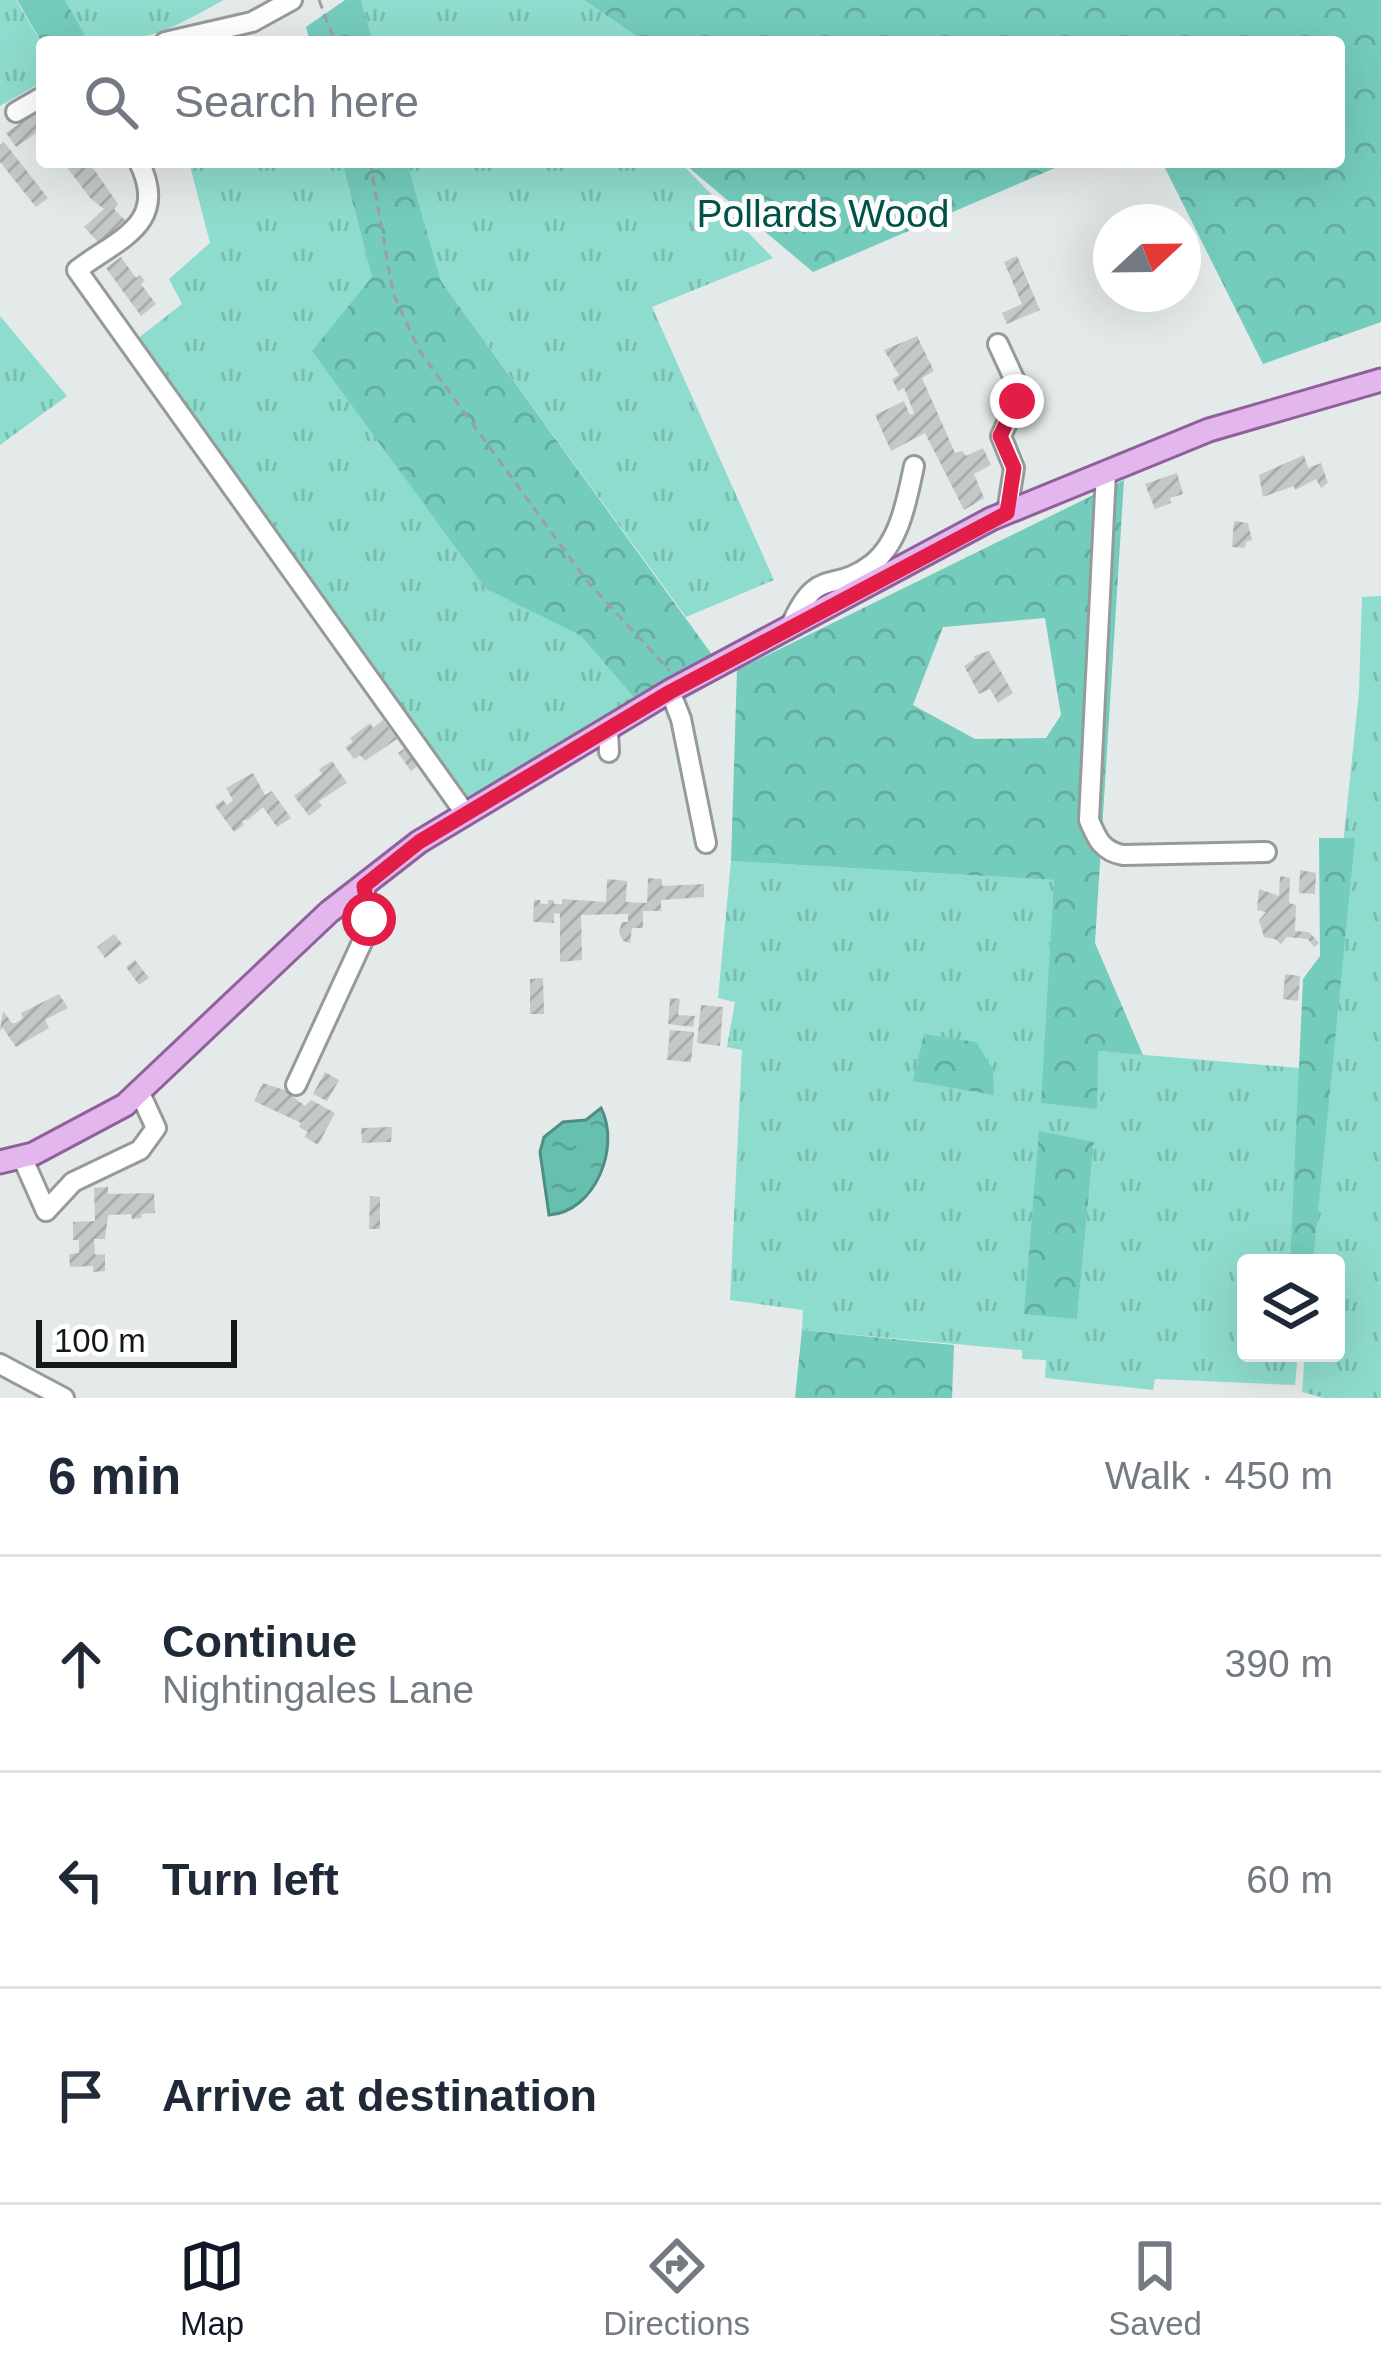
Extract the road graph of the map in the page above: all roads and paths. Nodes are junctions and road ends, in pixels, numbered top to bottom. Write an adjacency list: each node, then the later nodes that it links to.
1 (292, 0): 3 (street)
2 (319, 0): 4 (path)
3 (191, 36)
4 (333, 36)
5 (36, 101): 6 (street)
6 (16, 112)
7 (143, 168): 16 (street)
8 (371, 168): 15 (path)
9 (998, 344): 13 (street)
10 (1381, 380): 12 (main road)
11 (914, 466): 14 (street)
12 (1106, 472): 13 (main road); 18 (street)
13 (1007, 513): 14 (main road)
14 (791, 625): 15 (main road)
15 (673, 684): 16 (main road); 17 (street)
16 (466, 813): 19 (main road)
17 (706, 843)
18 (1266, 852)
19 (364, 886): 20 (street); 21 (main road)
20 (296, 1085)
21 (139, 1091): 22 (main road); 22 (street)
22 (11, 1160)
23 (0, 1364): 24 (street)
24 (64, 1398)

